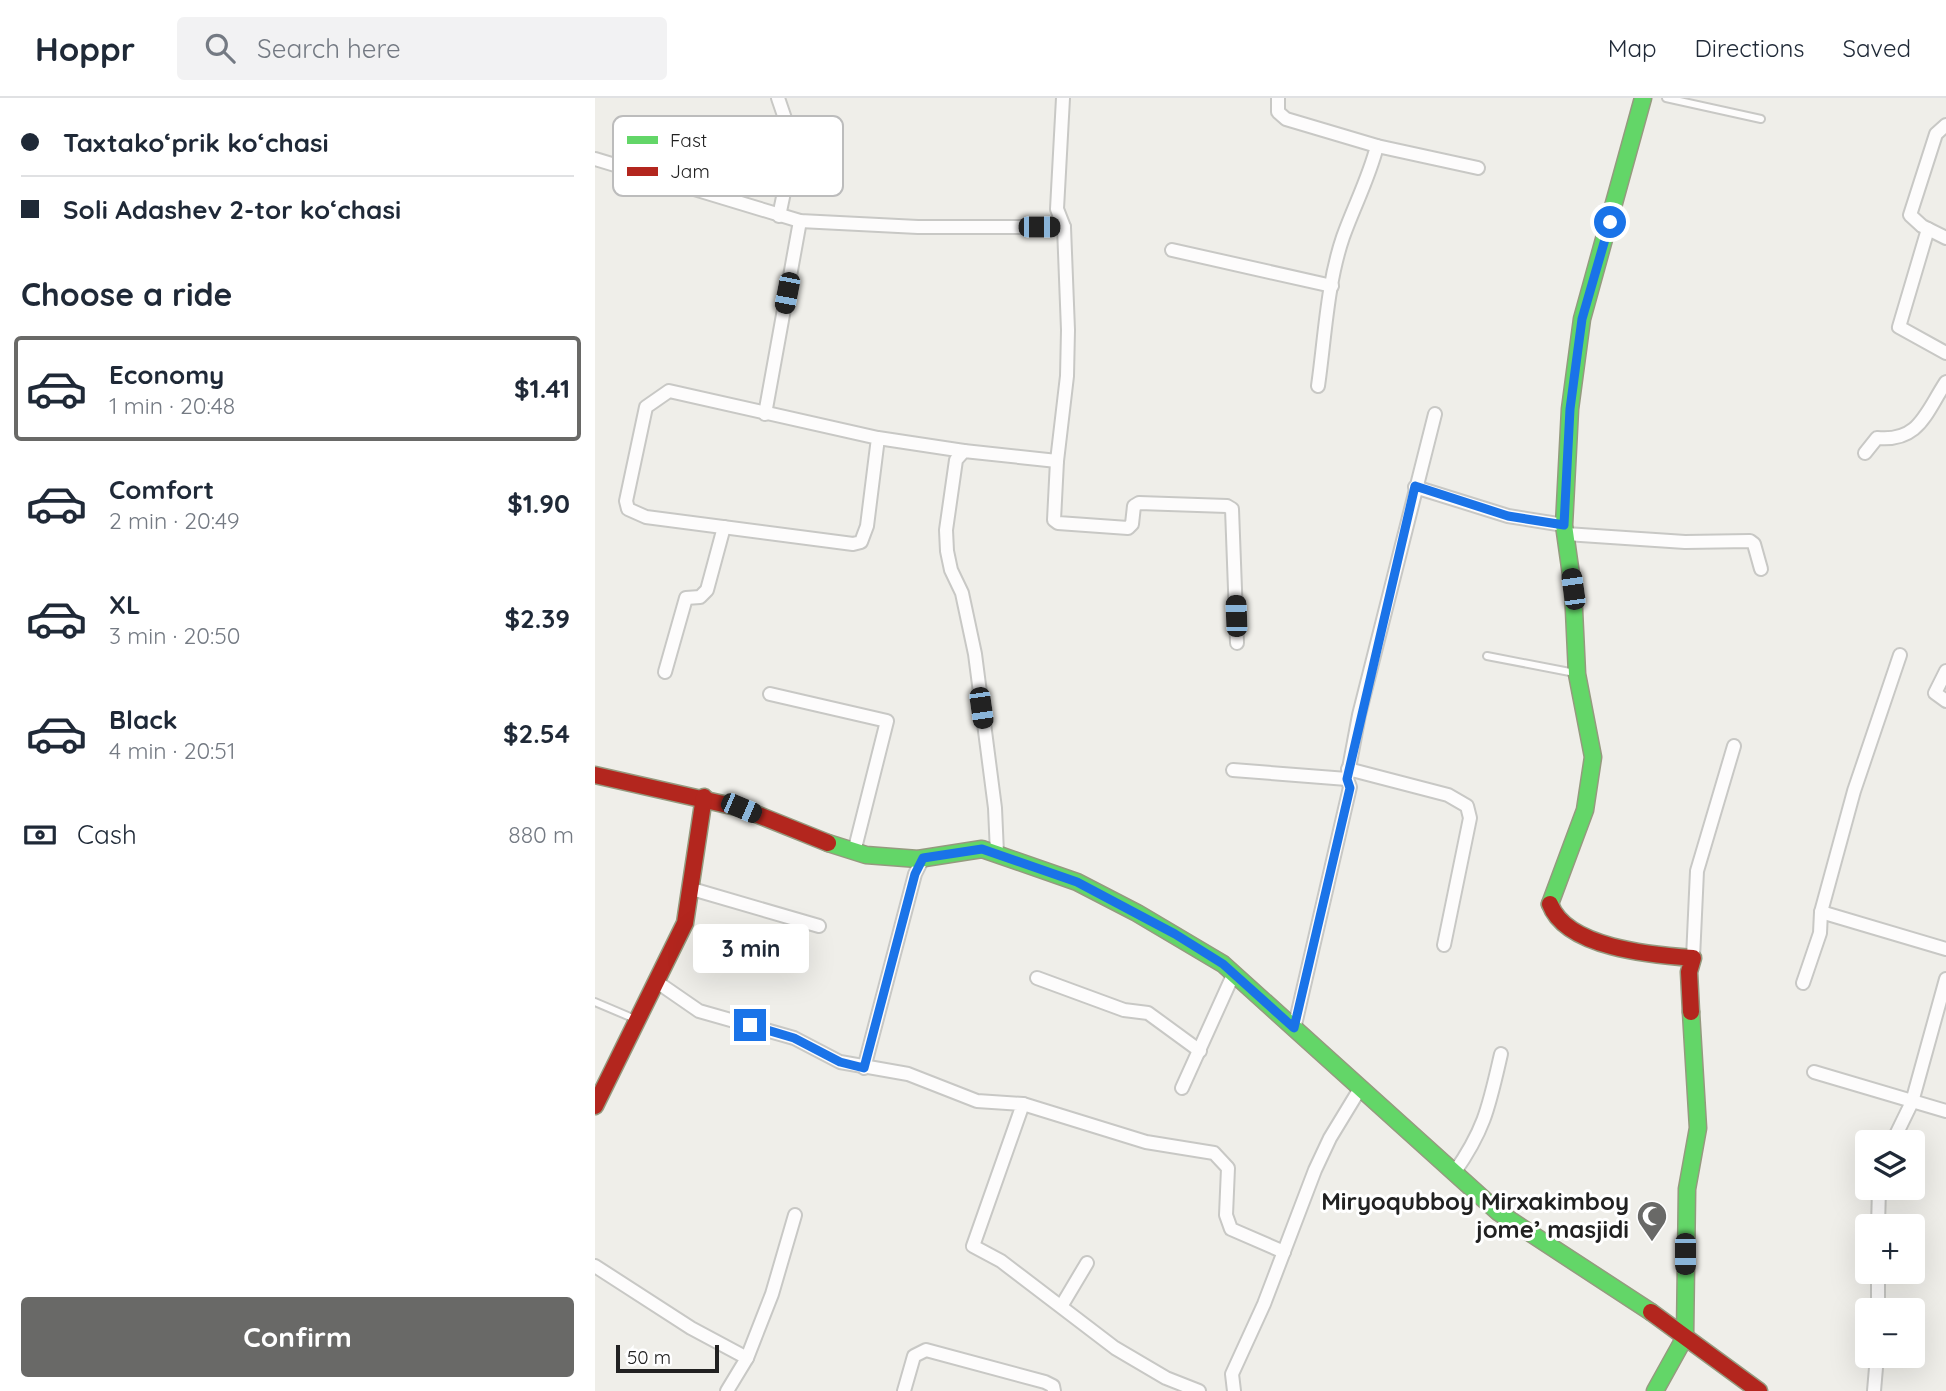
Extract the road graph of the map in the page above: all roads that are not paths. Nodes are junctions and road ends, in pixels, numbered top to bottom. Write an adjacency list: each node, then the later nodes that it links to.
1 (778, 98): 6 (street)
2 (1063, 98): 17 (street)
3 (1278, 98): 9 (street)
4 (1643, 98): 33 (street)
5 (1666, 98): 7 (lane)
6 (784, 116)
7 (1761, 119)
8 (1946, 125): 18 (street)
9 (1377, 146): 12 (street); 21 (street)
10 (595, 159): 11 (street)
11 (613, 165)
12 (1478, 168)
13 (714, 196): 15 (street)
14 (783, 196): 15 (street)
15 (779, 216): 16 (street)
16 (800, 221): 17 (street); 25 (street)
17 (1064, 227): 30 (street)
18 (1928, 229): 19 (street); 22 (street)
19 (1946, 238)
20 (1172, 250): 21 (street)
21 (1332, 285): 24 (street)
22 (1946, 353)
23 (1946, 382): 29 (street)
24 (1318, 386)
25 (765, 414): 27 (street); 32 (street)
26 (1435, 414): 31 (street)
27 (877, 438): 28 (street); 32 (street)
28 (964, 451): 30 (street); 49 (street)
29 (1865, 453)
30 (1057, 461): 35 (street)
31 (1415, 486): 33 (street); 45 (street)
32 (724, 527): 39 (street)
33 (1565, 530): 34 (street); 40 (street)
34 (1762, 569)
35 (1237, 643)
36 (1900, 655): 52 (street)
37 (1487, 656): 40 (lane)
38 (1946, 671): 42 (street)
39 (665, 672)
40 (1577, 674): 56 (street)
41 (770, 694): 48 (street)
42 (1946, 701)
43 (1734, 746): 56 (street)
44 (1233, 769): 45 (street)
45 (1347, 774): 54 (street); 64 (street)
46 (595, 775): 47 (street)
47 (704, 797): 48 (street); 51 (street)
48 (854, 852): 50 (street)
49 (997, 853): 50 (street); 57 (street)
50 (923, 858): 67 (street)
51 (692, 888): 53 (street); 60 (street)
52 (1821, 912): 55 (street); 61 (street)
53 (819, 926)
54 (1444, 944)
55 (1946, 949)
56 (1693, 958): 82 (street)
57 (1234, 973): 64 (street); 65 (street)
58 (1037, 978): 65 (street)
59 (1946, 979): 71 (street)
60 (657, 982): 63 (street); 67 (street)
61 (1803, 983)
62 (595, 1002): 63 (lane)
63 (635, 1019): 73 (street)
64 (1294, 1028): 69 (street)
65 (1200, 1051): 70 (street)
66 (1501, 1054): 76 (street)
67 (864, 1068): 72 (street)
68 (1814, 1072): 71 (street)
69 (1361, 1087): 76 (street); 78 (street)
70 (1182, 1088)
71 (1912, 1102): 74 (street); 75 (street)
72 (1023, 1104): 78 (street); 81 (street)
73 (595, 1106)
74 (1946, 1111)
75 (1898, 1130)
76 (1454, 1173): 82 (street)
77 (795, 1215): 83 (street)
78 (1284, 1252): 89 (street)
79 (1087, 1262): 81 (street)
80 (595, 1266): 83 (street)
81 (1062, 1305): 88 (street)
82 (1685, 1337): 90 (street); 91 (street)
83 (747, 1358): 85 (street)
84 (1876, 1368): 92 (street)
85 (727, 1391)
86 (904, 1391): 87 (street)
87 (1054, 1391)
88 (1199, 1391)
89 (1234, 1391)
90 (1655, 1391)
91 (1759, 1391)
92 (1874, 1391)

